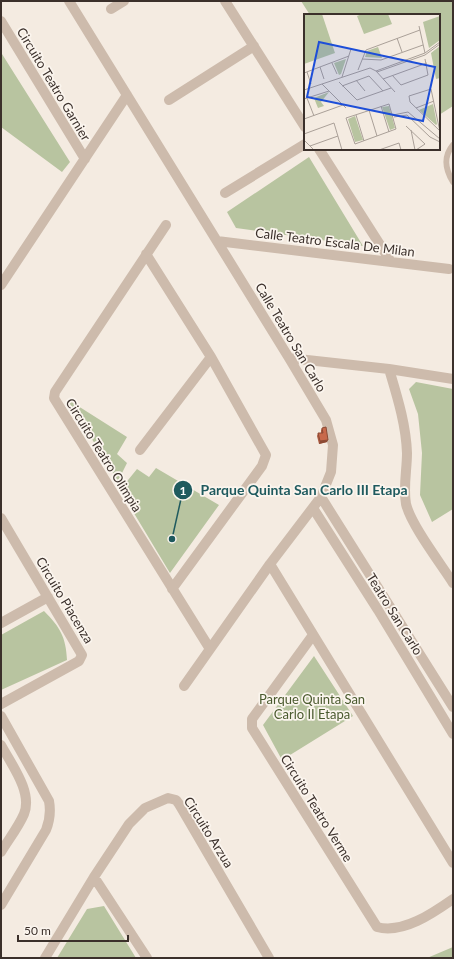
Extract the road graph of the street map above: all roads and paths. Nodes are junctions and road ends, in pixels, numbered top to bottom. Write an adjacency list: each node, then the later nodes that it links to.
1 (69, 1): 7 (street, Calle Teatro San Carlo)
2 (124, 1): 4 (street)
3 (225, 1): 6 (street)
4 (110, 9)
5 (1, 21): 13 (street, Circuito Teatro Garnier)
6 (254, 46): 8 (street); 9 (street)
7 (127, 95): 13 (street, Circuito Teatro Garnier); 17 (street, Calle Teatro San Carlo)
8 (169, 100)
9 (304, 125)
10 (304, 145): 15 (street)
11 (453, 145): 14 (lane)
12 (320, 150): 19 (street)
13 (85, 159): 21 (street, Circuito Teatro Garnier)
14 (453, 182)
15 (225, 192)
16 (166, 225): 18 (street, Circuito Teatro Olimpia)
17 (218, 241): 19 (street, Calle Teatro Escala De Milan); 23 (street, Calle Teatro San Carlo)
18 (146, 254): 22 (street); 32 (street, Circuito Teatro Olimpia)
19 (391, 262): 20 (street, Calle Teatro Escala De Milan)
20 (449, 269)
21 (1, 284)
22 (211, 357): 26 (street); 32 (street)
23 (289, 358): 24 (street); 27 (street, Calle Teatro San Carlo)
24 (389, 369): 25 (street); 31 (street)
25 (453, 379)
26 (140, 450)
27 (321, 497): 28 (street, Calle Teatro San Carlo); 39 (street, Teatro San Carlo)
28 (313, 508): 30 (street, Calle Teatro San Carlo); 41 (street, Teatro San Carlo)
29 (1, 518): 33 (street, Circuito Piacenza)
30 (270, 564): 35 (street); 36 (street, Calle Teatro San Carlo)
31 (453, 583)
32 (172, 589): 36 (street, Circuito Teatro Olimpia)
33 (48, 597): 34 (street); 38 (street, Circuito Piacenza)
34 (1, 623)
35 (313, 635): 44 (street); 46 (street, Circuito Teatro Verme)
36 (210, 648): 37 (street, Calle Teatro San Carlo)
37 (184, 686)
38 (1, 704)
39 (453, 707)
40 (1, 716): 47 (street)
41 (453, 734)
42 (1, 745): 43 (street)
43 (1, 852)
44 (453, 862)
45 (94, 877): 48 (street, Circuito Arzua); 49 (street); 50 (street, Circuito Arzua)
46 (453, 899)
47 (1, 905)
48 (45, 958)
49 (147, 958)
50 (269, 958)

